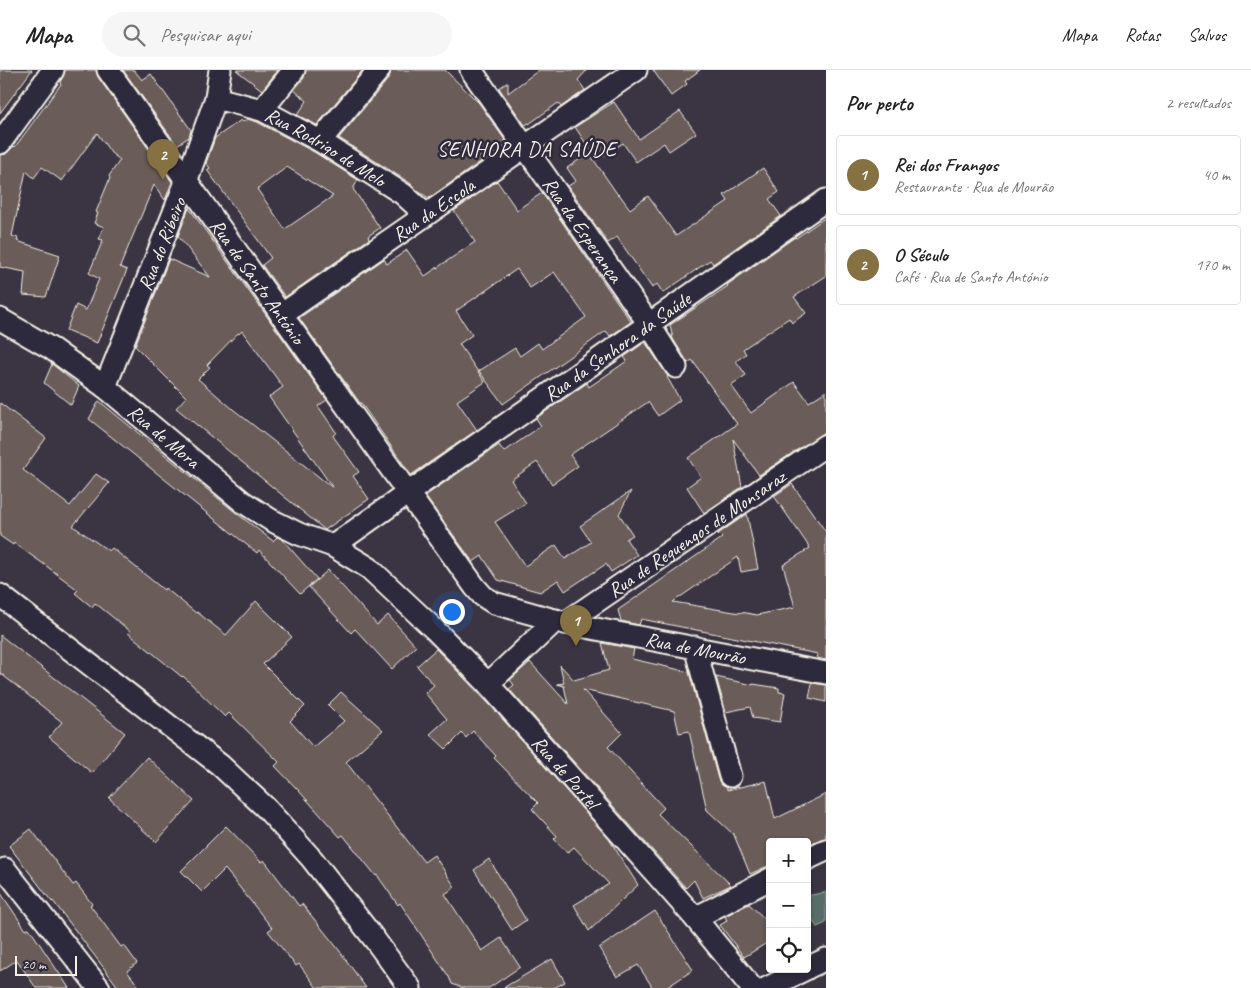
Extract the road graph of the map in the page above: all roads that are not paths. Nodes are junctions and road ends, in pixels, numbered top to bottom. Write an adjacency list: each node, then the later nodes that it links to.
1 (53, 70): 11 (street)
2 (108, 70): 13 (street, Rua de Santo António)
3 (220, 70): 8 (street, Rua do Ribeiro)
4 (294, 70): 9 (street)
5 (378, 70): 10 (street)
6 (636, 70): 12 (street, Rua da Escola)
7 (474, 71): 12 (street, Rua da Esperança)
8 (216, 98): 9 (street, Rua Rodrigo de Melo); 13 (street, Rua do Ribeiro)
9 (262, 110): 10 (street, Rua Rodrigo de Melo)
10 (320, 141): 15 (street, Rua Rodrigo de Melo)
11 (0, 143)
12 (525, 146): 15 (street, Rua da Escola); 18 (street, Rua da Esperança)
13 (186, 182): 16 (street, Rua de Santo António); 20 (street, Rua do Ribeiro)
14 (826, 200): 18 (street, Rua da Senhora da Saúde)
15 (426, 215): 16 (street, Rua da Escola)
16 (281, 315): 22 (street, Rua de Santo António)
17 (0, 319): 20 (street, Rua de Mora)
18 (649, 324): 19 (street, Rua da Esperança); 22 (street, Rua da Senhora da Saúde)
19 (676, 367)
20 (105, 386): 23 (street, Rua de Mora)
21 (826, 445): 25 (street, Rua de Reguengos de Monsaraz)
22 (408, 493): 23 (street, Rua da Senhora da Saúde); 25 (street, Rua de Santo António)
23 (333, 546): 26 (street, Rua de Mora)
24 (0, 595): 40 (street)
25 (561, 621): 27 (street, Rua de Mourão); 29 (street, Rua de Reguengos de Monsaraz)
26 (434, 629): 29 (street, Rua de Portel)
27 (695, 647): 28 (street, Rua de Mourão); 30 (street)
28 (826, 673)
29 (488, 684): 35 (street, Rua de Portel)
30 (730, 776)
31 (826, 850): 32 (street)
32 (811, 857)
33 (5, 869): 39 (street)
34 (766, 881): 35 (street)
35 (695, 918): 41 (street, Rua de Portel)
36 (826, 959): 37 (street)
37 (811, 966)
38 (798, 973): 42 (street)
39 (99, 988)
40 (410, 988)
41 (752, 988)
42 (767, 988)

